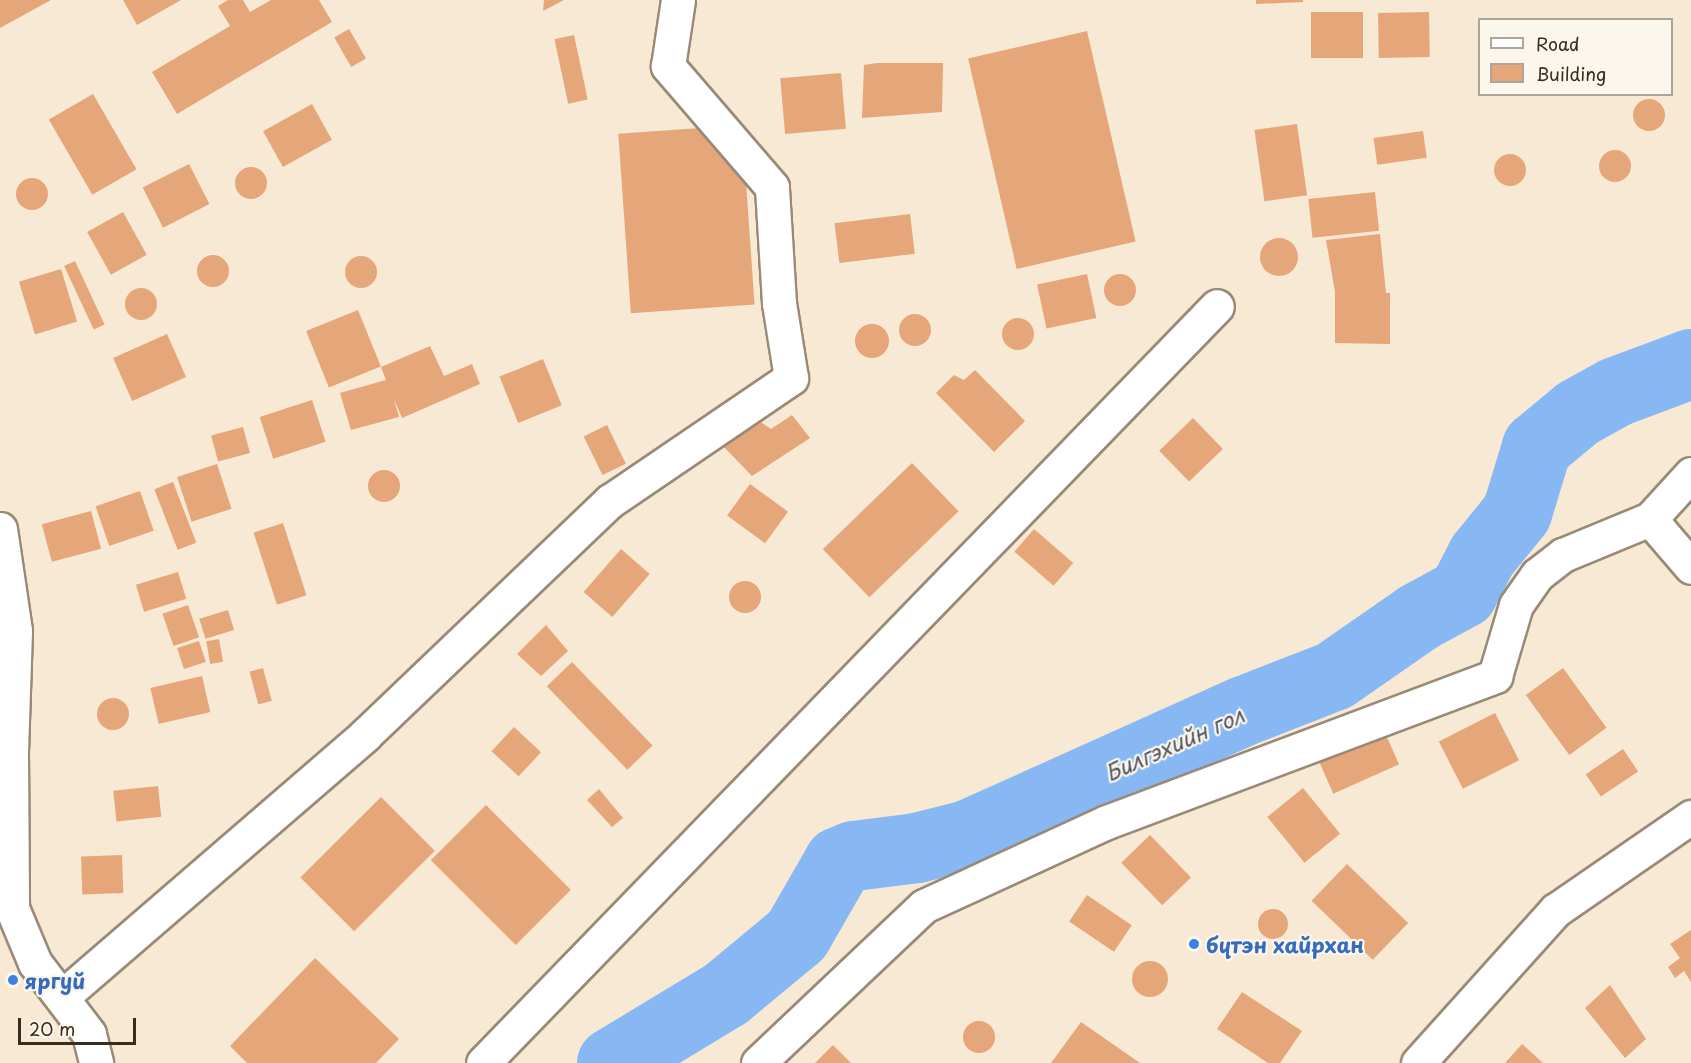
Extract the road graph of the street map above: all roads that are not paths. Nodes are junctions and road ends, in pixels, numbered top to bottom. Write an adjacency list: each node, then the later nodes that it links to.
1 (678, 0): 10 (street)
2 (1217, 306): 12 (street)
3 (1691, 474): 4 (street)
4 (1650, 519): 6 (street); 13 (street)
5 (0, 529): 7 (street)
6 (1691, 567)
7 (8, 632): 8 (street)
8 (6, 758): 10 (street)
9 (1691, 816): 14 (street)
10 (63, 996): 11 (street)
11 (96, 1063)
12 (483, 1063)
13 (758, 1063)
14 (1418, 1063)

